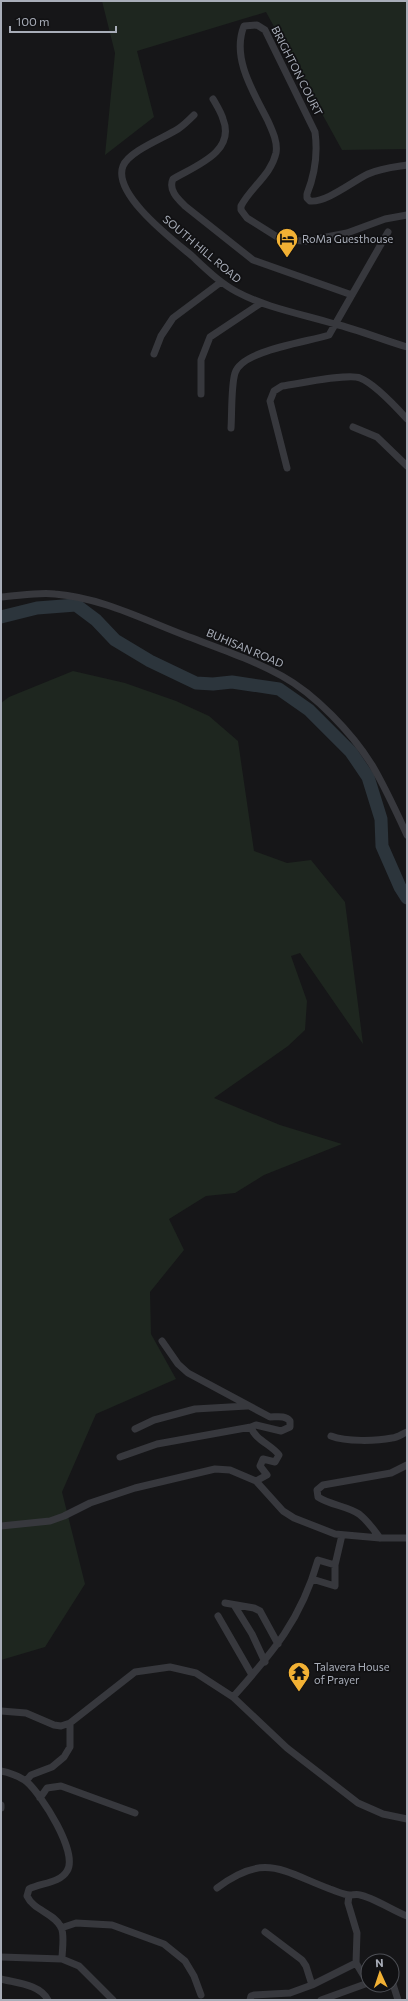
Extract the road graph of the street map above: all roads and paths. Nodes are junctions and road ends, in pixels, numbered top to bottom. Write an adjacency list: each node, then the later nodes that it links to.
1 (213, 99): 7 (street)
2 (194, 115): 6 (street, SOUTH HILL ROAD)
3 (407, 165): 4 (street, BRIGHTON COURT)
4 (407, 215)
5 (388, 232): 7 (street)
6 (221, 282): 8 (street, SOUTH HILL ROAD); 11 (street)
7 (352, 295): 9 (street)
8 (262, 303): 9 (street, SOUTH HILL ROAD); 12 (street)
9 (336, 324): 10 (street, SOUTH HILL ROAD); 15 (street)
10 (406, 345)
11 (154, 354)
12 (201, 394)
13 (407, 419): 17 (street)
14 (352, 427): 16 (street)
15 (231, 428)
16 (407, 466)
17 (287, 468)
18 (1, 597): 19 (street, BUHISAN ROAD)
19 (407, 835)
20 (162, 1341): 21 (street)
21 (247, 1406): 22 (street); 23 (street)
22 (251, 1427): 26 (street); 28 (street)
23 (135, 1429)
24 (407, 1432): 25 (street)
25 (331, 1436)
26 (120, 1457)
27 (407, 1465): 31 (street)
28 (256, 1481): 29 (street); 30 (street)
29 (1, 1526)
30 (342, 1535): 31 (street); 33 (street)
31 (380, 1538): 32 (street)
32 (407, 1538)
33 (335, 1565): 34 (street); 34 (street)
34 (312, 1579): 38 (street)
35 (225, 1603): 36 (street)
36 (234, 1605): 38 (street); 39 (street)
37 (218, 1616): 40 (street)
38 (278, 1644): 39 (street)
39 (265, 1662): 40 (street)
40 (252, 1675): 41 (street)
41 (233, 1697): 43 (street); 50 (street)
42 (1, 1711): 43 (street)
43 (70, 1723): 45 (street)
44 (1, 1771): 45 (street)
45 (26, 1781): 46 (street)
46 (40, 1798): 49 (street); 54 (street)
47 (1, 1804): 48 (street)
48 (1, 1808)
49 (135, 1813)
50 (407, 1819)
51 (217, 1888): 52 (street)
52 (349, 1895): 53 (street); 58 (street)
53 (407, 1916)
54 (62, 1928): 57 (street); 63 (street)
55 (265, 1932): 61 (street)
56 (1, 1957): 57 (street)
57 (62, 1959): 65 (street)
58 (356, 1963): 59 (street); 61 (street)
59 (360, 1970)
60 (1, 1979): 64 (street)
61 (312, 1985): 66 (street)
62 (360, 1986): 67 (street)
63 (201, 1995)
64 (48, 2000)
65 (113, 2000)
66 (250, 2000)
67 (321, 2000)

